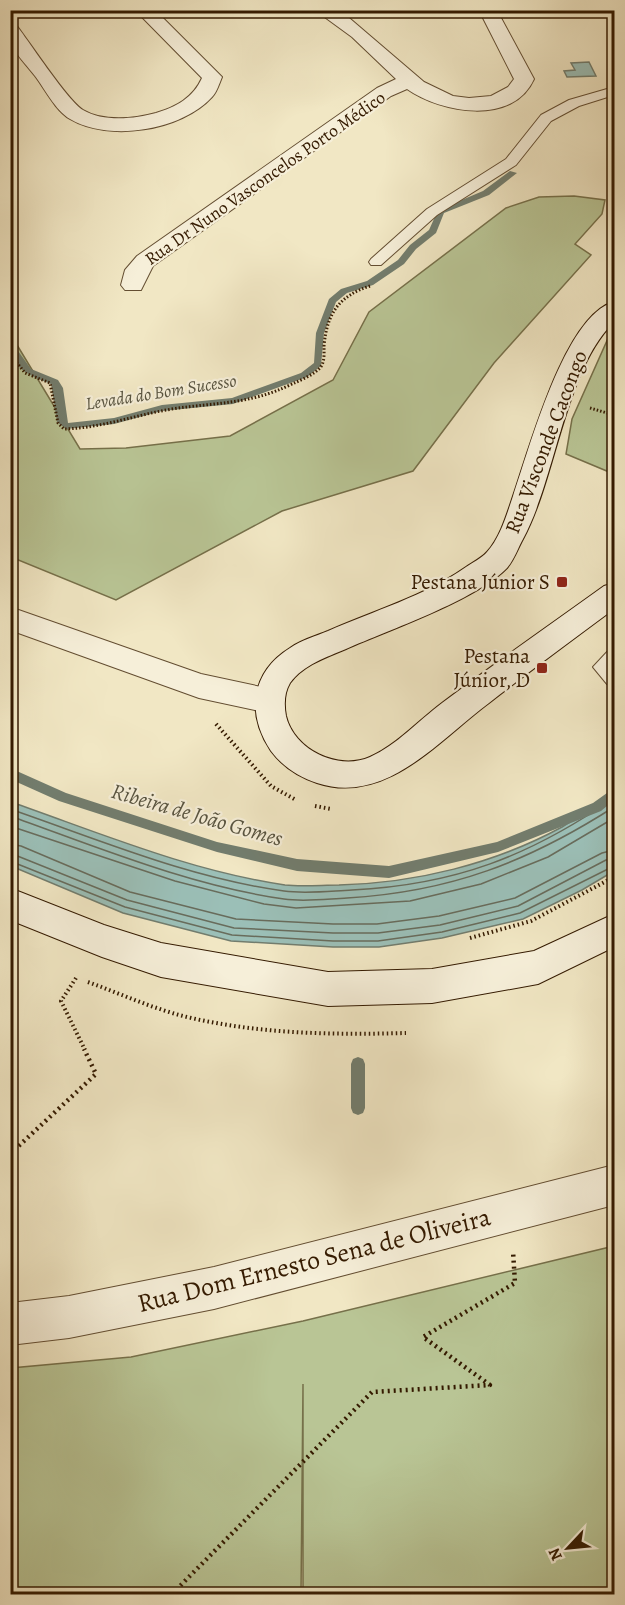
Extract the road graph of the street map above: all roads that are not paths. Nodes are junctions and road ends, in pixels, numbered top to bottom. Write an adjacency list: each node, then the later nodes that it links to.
1 (144, 10): 4 (street)
2 (324, 10): 5 (street)
3 (493, 10): 5 (street)
4 (10, 30)
5 (408, 81): 8 (street, Rua Dr Nuno Vasconcelos Porto Médico)
6 (615, 91): 7 (lane)
7 (376, 262)
8 (133, 285)
9 (615, 309): 14 (street, Rua Visconde Cacongo)
10 (615, 594): 14 (street)
11 (10, 618): 14 (street)
12 (615, 657): 13 (lane)
13 (615, 678)
14 (269, 700)
15 (10, 904): 16 (street)
16 (615, 930)
17 (615, 1185): 18 (street, Rua Dom Ernesto Sena de Oliveira)
18 (10, 1324)

